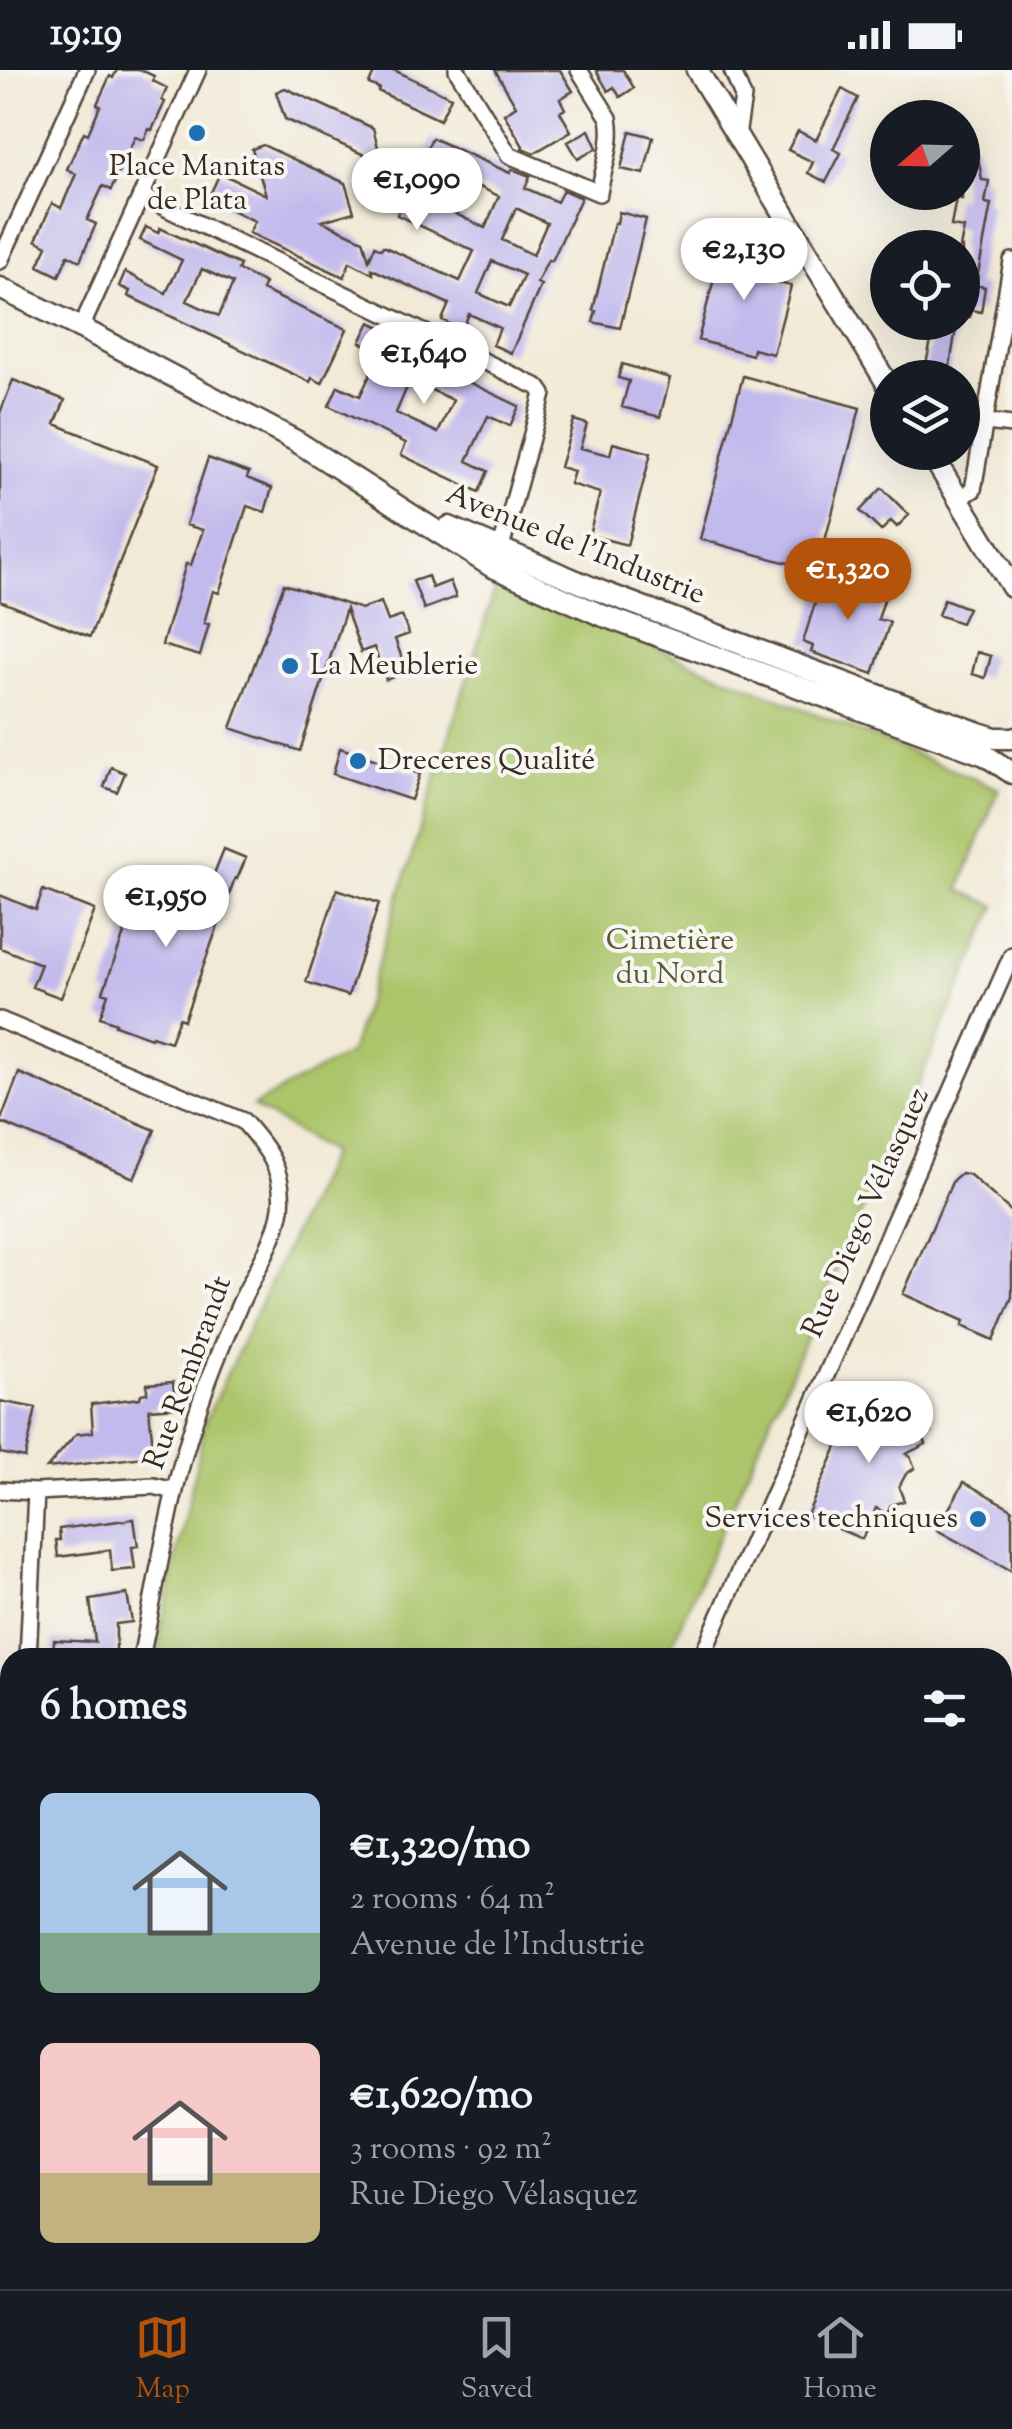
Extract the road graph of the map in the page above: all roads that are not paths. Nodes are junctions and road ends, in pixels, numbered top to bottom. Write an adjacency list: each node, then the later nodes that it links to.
1 (87, 70): 9 (street)
2 (198, 70): 8 (street)
3 (458, 70): 4 (street)
4 (579, 70)
5 (698, 70): 7 (street)
6 (732, 70): 7 (street)
7 (737, 136): 13 (street)
8 (141, 196): 12 (street); 18 (street)
9 (0, 261)
10 (1012, 261): 14 (street)
11 (0, 288): 12 (street, Avenue de l'Industrie)
12 (82, 328): 18 (street, Avenue de l'Industrie)
13 (873, 360)
14 (986, 422): 15 (street); 17 (street)
15 (1012, 424)
16 (941, 470): 17 (street)
17 (958, 498): 19 (street)
18 (495, 557): 20 (street, Avenue de l'Industrie)
19 (1012, 587)
20 (676, 631): 21 (street, Avenue de l'Industrie); 22 (street, Avenue de l'Industrie)
21 (1012, 738)
22 (1012, 773)
23 (1012, 955): 30 (street, Rue Diego Vélasquez)
24 (0, 1020): 26 (street, Rue Rembrandt)
25 (0, 1490): 27 (street)
26 (174, 1491): 27 (street); 29 (street, Rue Rembrandt)
27 (36, 1492): 28 (street)
28 (28, 1648)
29 (143, 1648)
30 (704, 1648)

